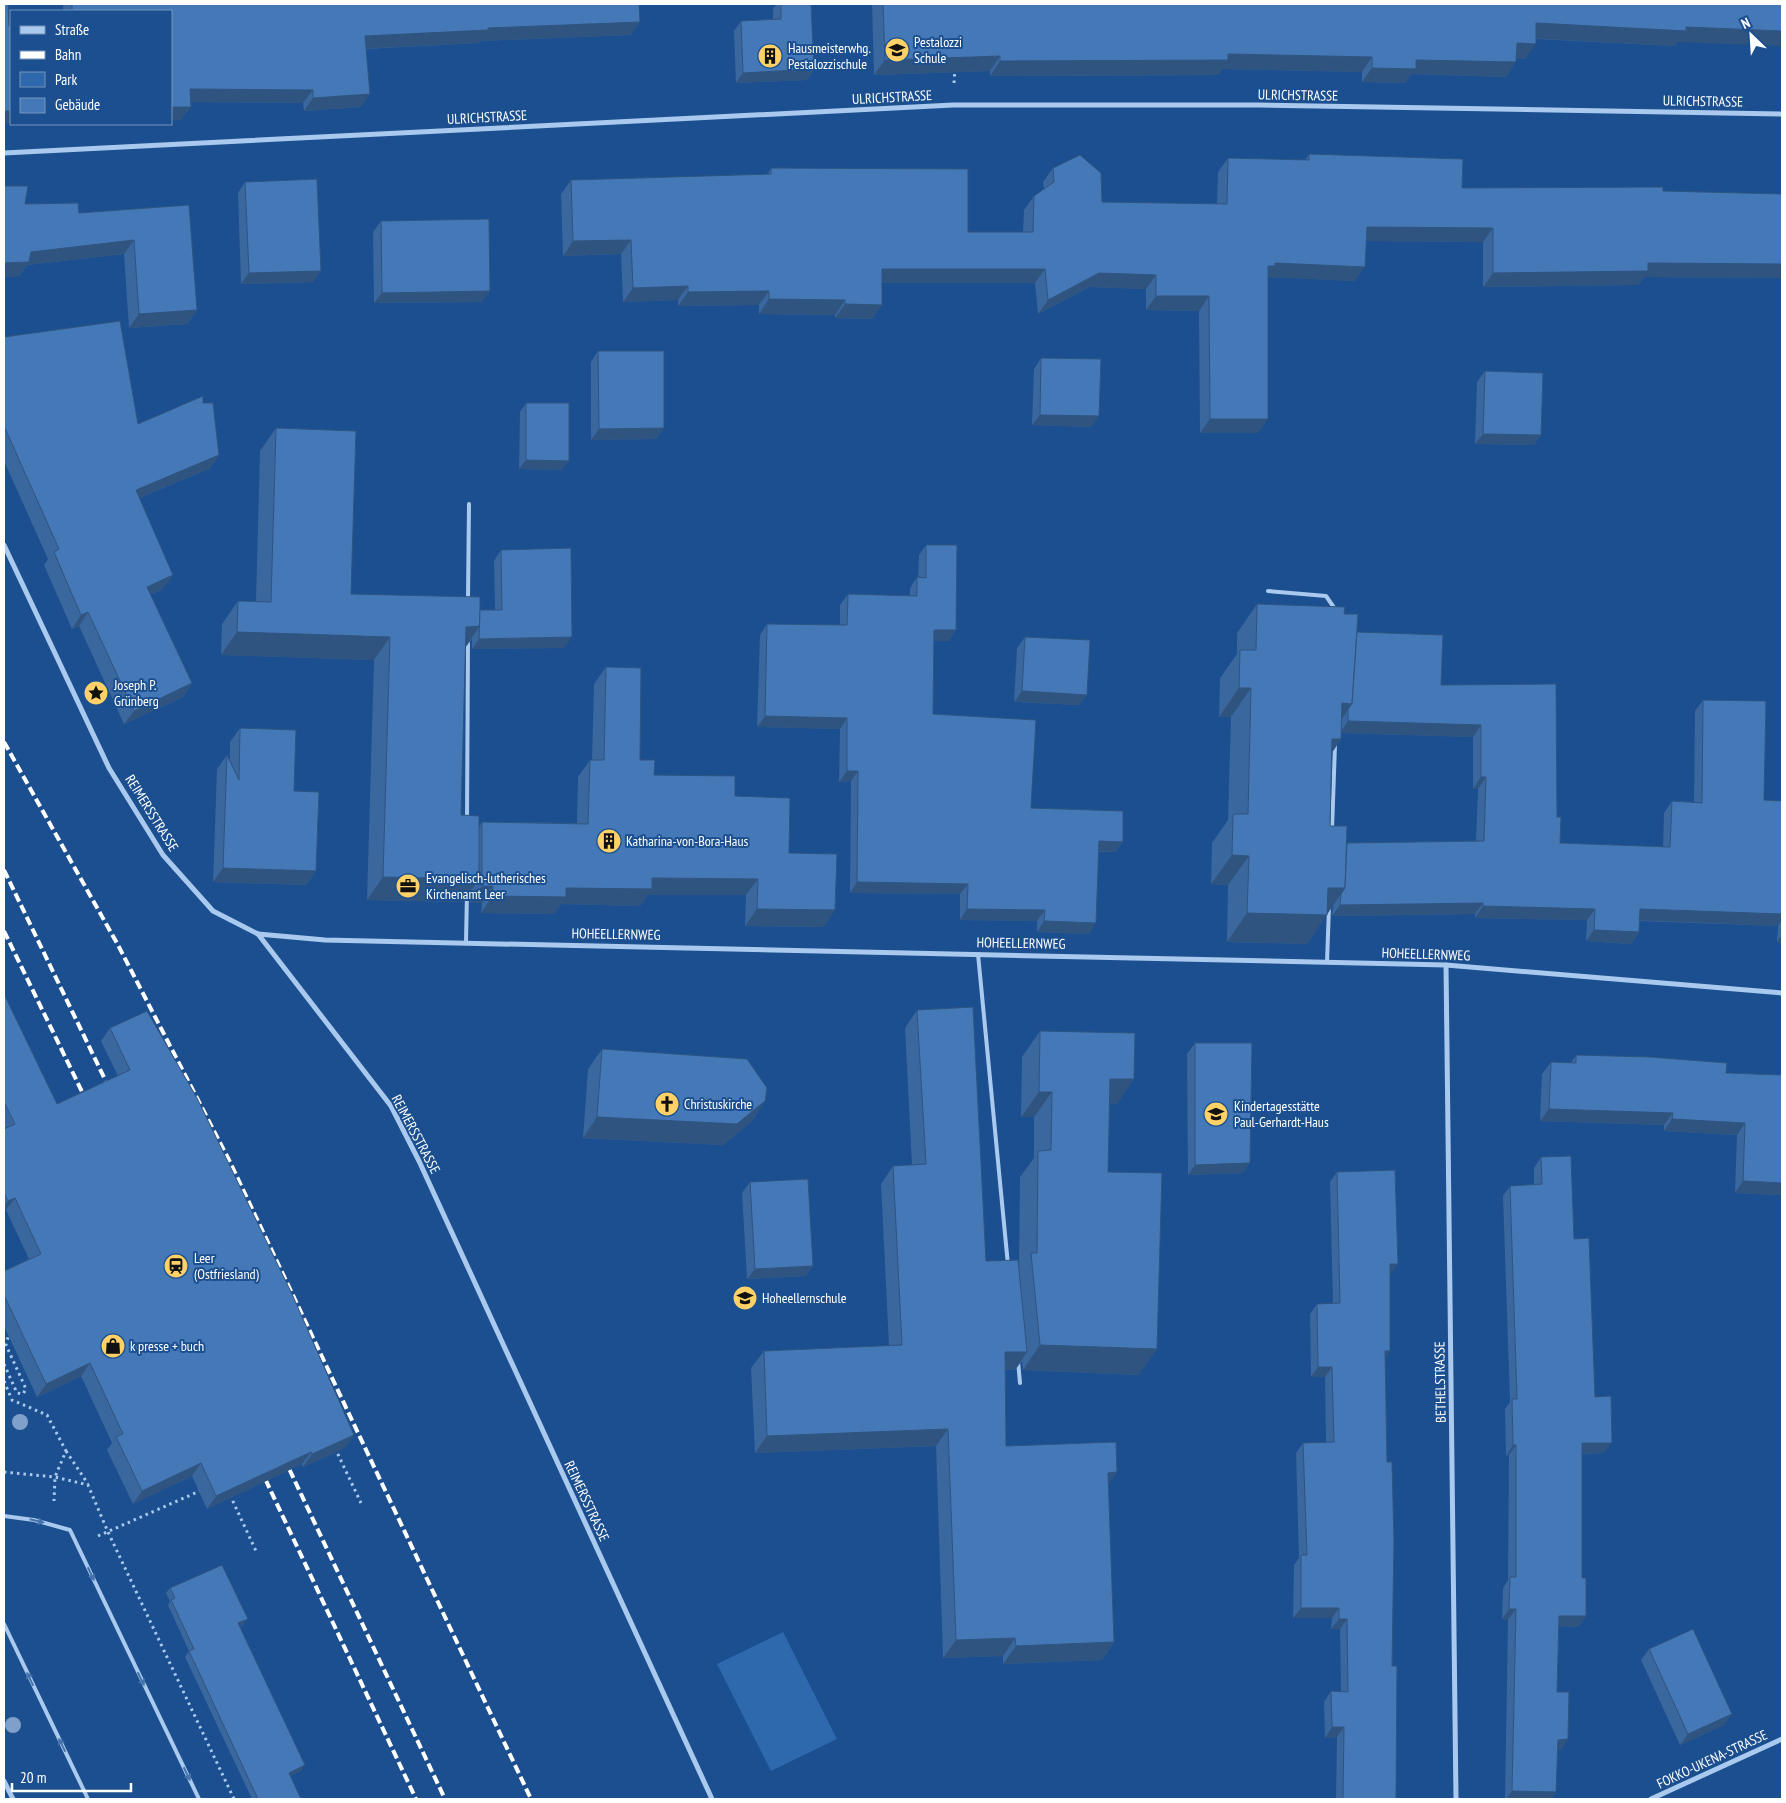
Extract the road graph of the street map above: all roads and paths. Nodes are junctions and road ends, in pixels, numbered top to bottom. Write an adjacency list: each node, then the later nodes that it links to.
1 (955, 68): 2 (path)
2 (953, 105): 3 (street, ULRICHSTRASSE); 4 (street, ULRICHSTRASSE)
3 (1782, 114)
4 (4, 153)
5 (469, 504): 8 (lane)
6 (4, 545): 16 (street, REIMERSSTRASSE)
7 (1268, 591): 9 (lane)
8 (468, 608)
9 (1339, 616)
10 (468, 636): 12 (lane)
11 (1336, 735): 13 (lane)
12 (467, 827)
13 (1332, 834)
14 (467, 885): 17 (lane)
15 (1330, 903): 19 (lane)
16 (258, 934): 17 (street, HOHEELLERNWEG); 46 (street, REIMERSSTRASSE)
17 (466, 942): 18 (street, HOHEELLERNWEG)
18 (978, 954): 19 (street, HOHEELLERNWEG); 22 (lane)
19 (1328, 962): 20 (street, HOHEELLERNWEG)
20 (1446, 965): 21 (street, HOHEELLERNWEG); 47 (street, BETHELSTRASSE)
21 (1782, 993)
22 (1008, 1274)
23 (4, 1339): 25 (path)
24 (1017, 1354): 27 (lane)
25 (4, 1364)
26 (4, 1381): 29 (path)
27 (1020, 1383)
28 (332, 1441): 35 (path)
29 (66, 1451): 31 (path); 32 (path)
30 (4, 1472): 31 (path)
31 (55, 1477): 32 (path)
32 (88, 1485): 37 (path)
33 (208, 1487): 37 (path)
34 (227, 1491): 38 (path)
35 (361, 1503)
36 (4, 1516): 44 (lane, one-way to 44)
37 (108, 1532): 45 (path)
38 (256, 1551)
39 (4, 1624): 43 (lane, one-way to 39)
40 (1782, 1739): 48 (street, FOKKO-UKENA-STRASSE)
41 (4, 1781): 42 (street)
42 (13, 1799)
43 (88, 1799)
44 (199, 1799)
45 (234, 1799)
46 (712, 1799)
47 (1456, 1799)
48 (1651, 1799)

